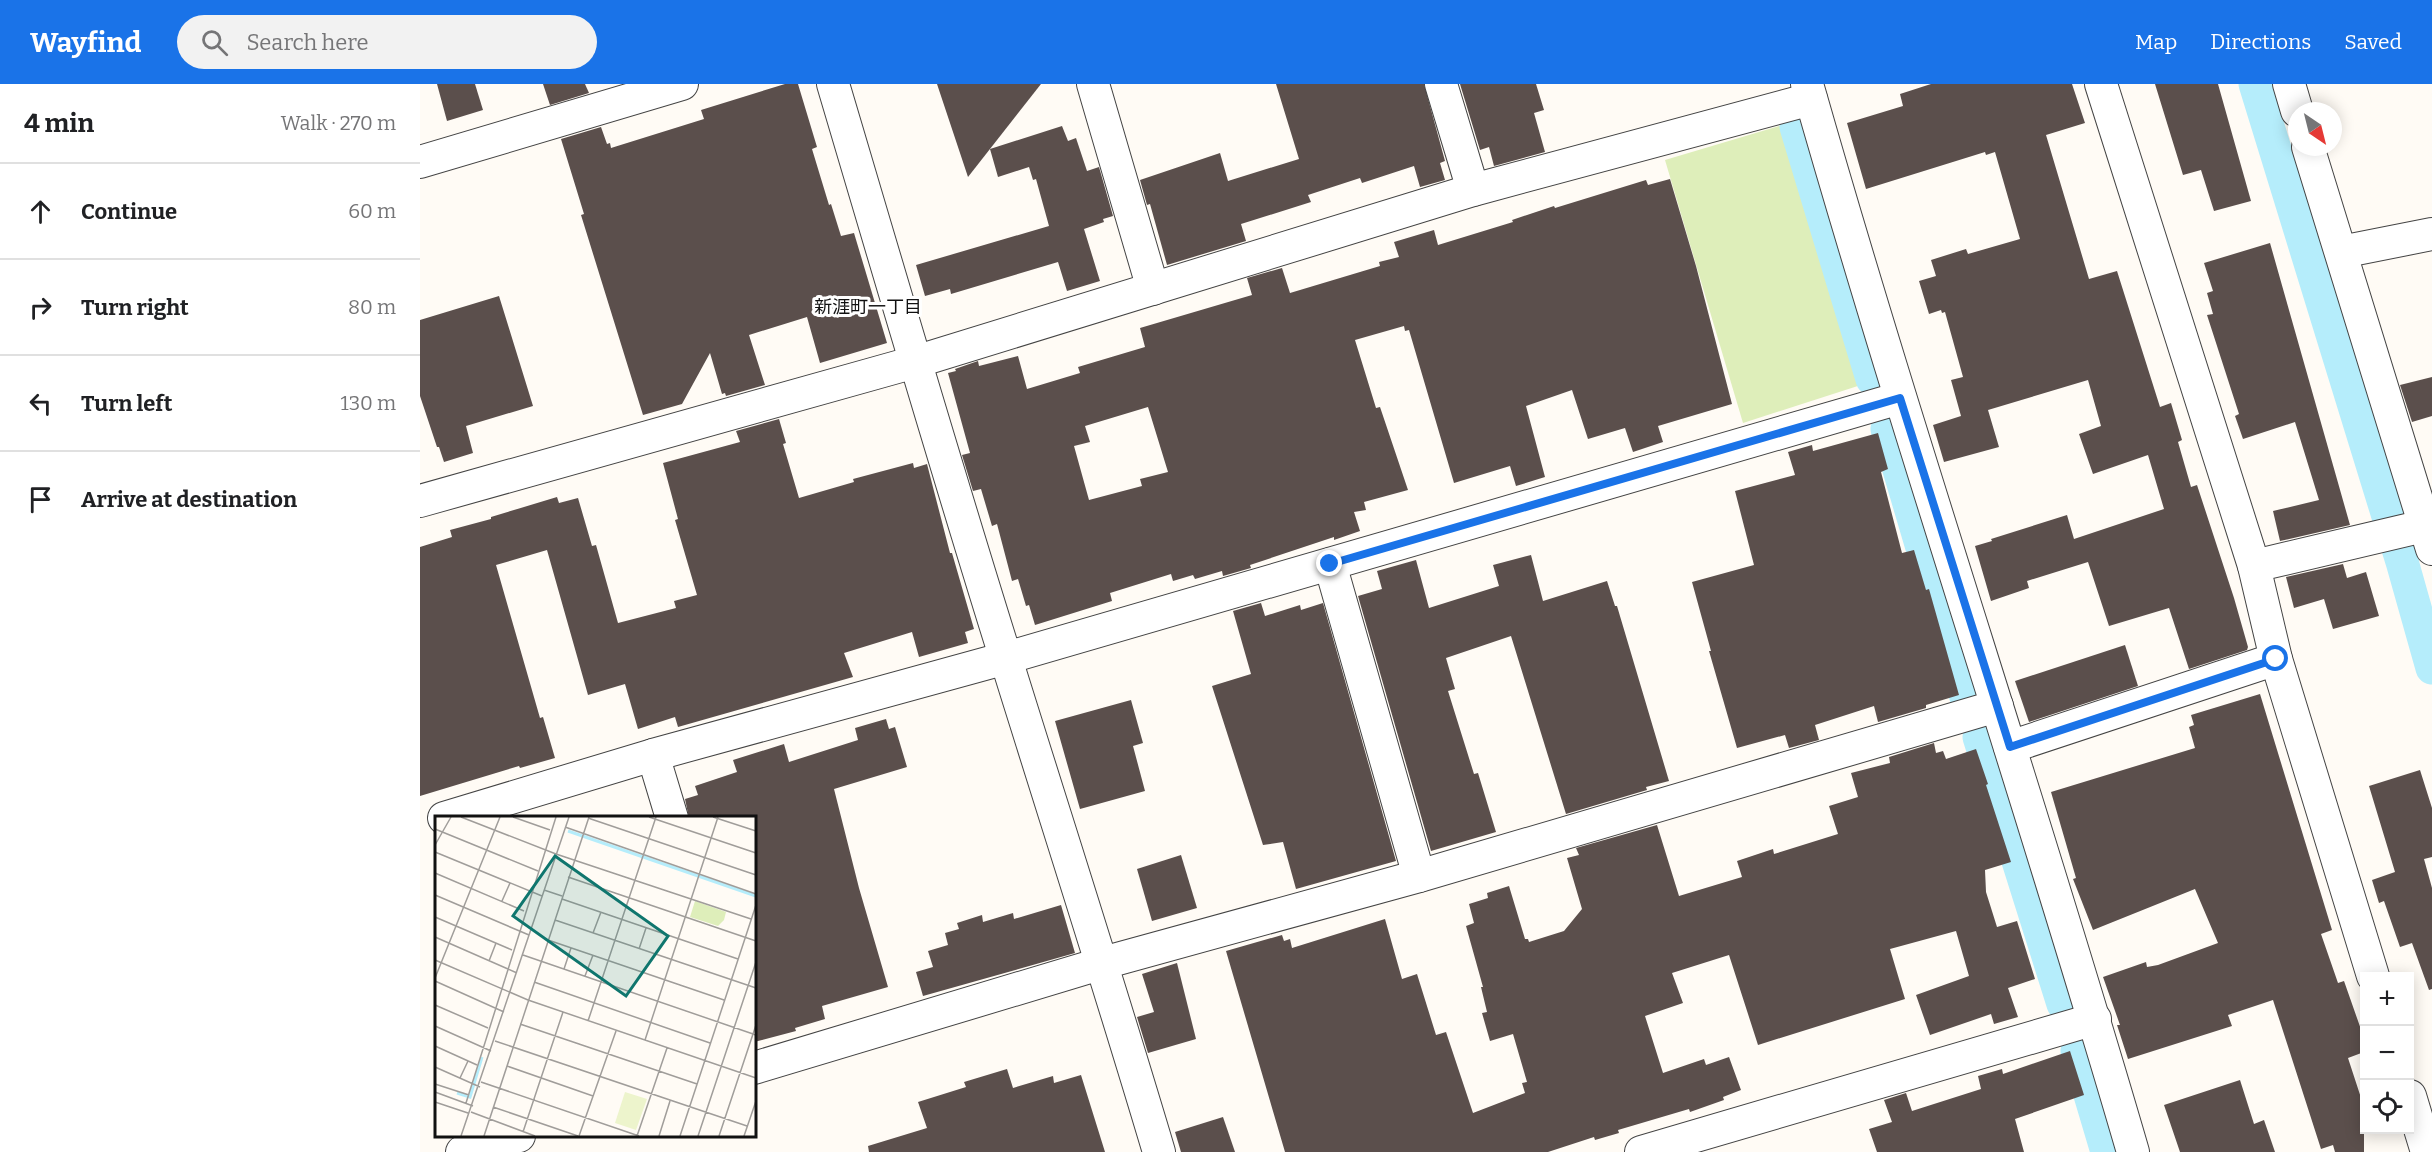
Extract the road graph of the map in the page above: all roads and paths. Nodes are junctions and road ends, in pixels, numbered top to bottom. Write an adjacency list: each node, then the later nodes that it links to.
1 (682, 84): 10 (street)
2 (833, 84): 15 (street)
3 (1093, 84): 14 (street)
4 (1441, 84): 11 (street)
5 (2101, 84): 20 (street)
6 (2289, 84): 8 (street)
7 (1809, 92): 11 (street); 16 (street)
8 (2294, 102)
9 (2311, 156): 13 (street)
10 (420, 162)
11 (1473, 190): 14 (street)
12 (2432, 234): 13 (street)
13 (2340, 252): 18 (street)
14 (1153, 289): 15 (street)
15 (915, 362): 17 (street); 21 (street)
16 (1900, 398): 19 (street); 23 (street)
17 (420, 501)
18 (2430, 533): 20 (street)
19 (1330, 564): 21 (street); 30 (street)
20 (2254, 566): 22 (street)
21 (1006, 658): 25 (street); 31 (street)
22 (2276, 659): 24 (street); 32 (street)
23 (1997, 706): 24 (street); 30 (street)
24 (2010, 747): 33 (street)
25 (653, 755): 26 (street); 27 (street)
26 (451, 816)
27 (671, 816)
28 (435, 820): 29 (street)
29 (420, 825)
30 (1419, 876): 31 (street)
31 (1103, 963): 34 (street); 38 (street)
32 (2372, 972)
33 (2095, 1019): 39 (street); 40 (street)
34 (756, 1067)
35 (2414, 1112): 41 (street)
36 (515, 1137): 37 (street)
37 (462, 1152)
38 (1159, 1152)
39 (1641, 1152)
40 (2133, 1152)
41 (2427, 1152)

